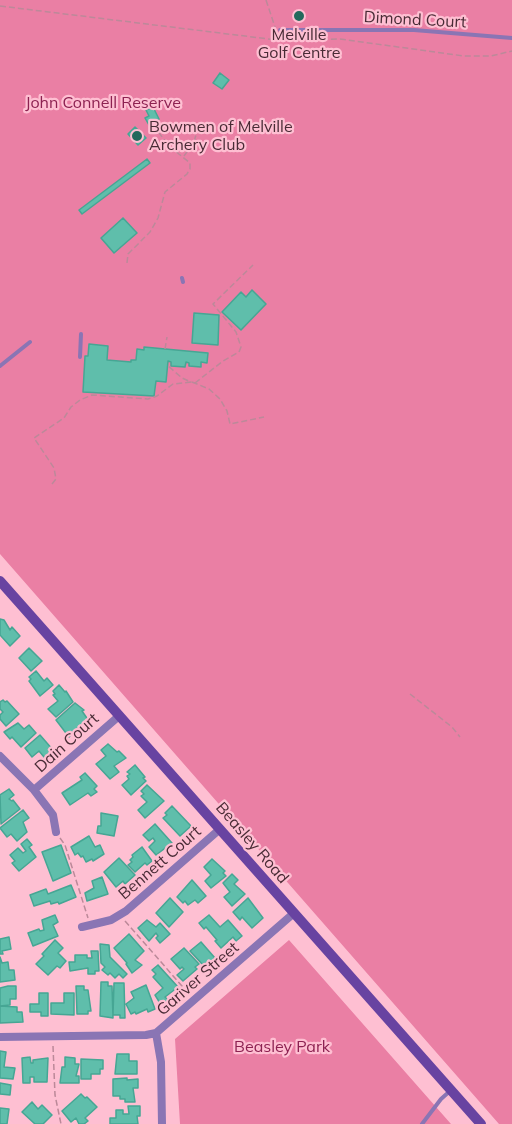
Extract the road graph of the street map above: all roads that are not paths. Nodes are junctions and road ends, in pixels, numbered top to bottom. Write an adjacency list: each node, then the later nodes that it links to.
1 (280, 30): 2 (lane, Dimond Court)
2 (512, 38)
3 (81, 334): 5 (lane)
4 (30, 342): 6 (lane)
5 (80, 357)
6 (0, 366)
7 (1, 587): 8 (main road, Beasley Road)
8 (117, 717): 10 (street, Dain Court); 11 (main road, Beasley Road)
9 (0, 756): 10 (street, Dain Court)
10 (34, 790): 12 (street, Dain Court)
11 (218, 831): 13 (main road, Beasley Road); 14 (street, Bennett Court)
12 (56, 832)
13 (292, 915): 15 (street, Gariver Street); 17 (main road, Beasley Road)
14 (86, 927)
15 (156, 1033): 16 (street, Gariver Street); 18 (street)
16 (0, 1037)
17 (449, 1092): 19 (lane); 20 (main road, Beasley Road); 21 (main road, Beasley Road)
18 (162, 1124)
19 (422, 1124)
20 (473, 1124)
21 (481, 1124)

